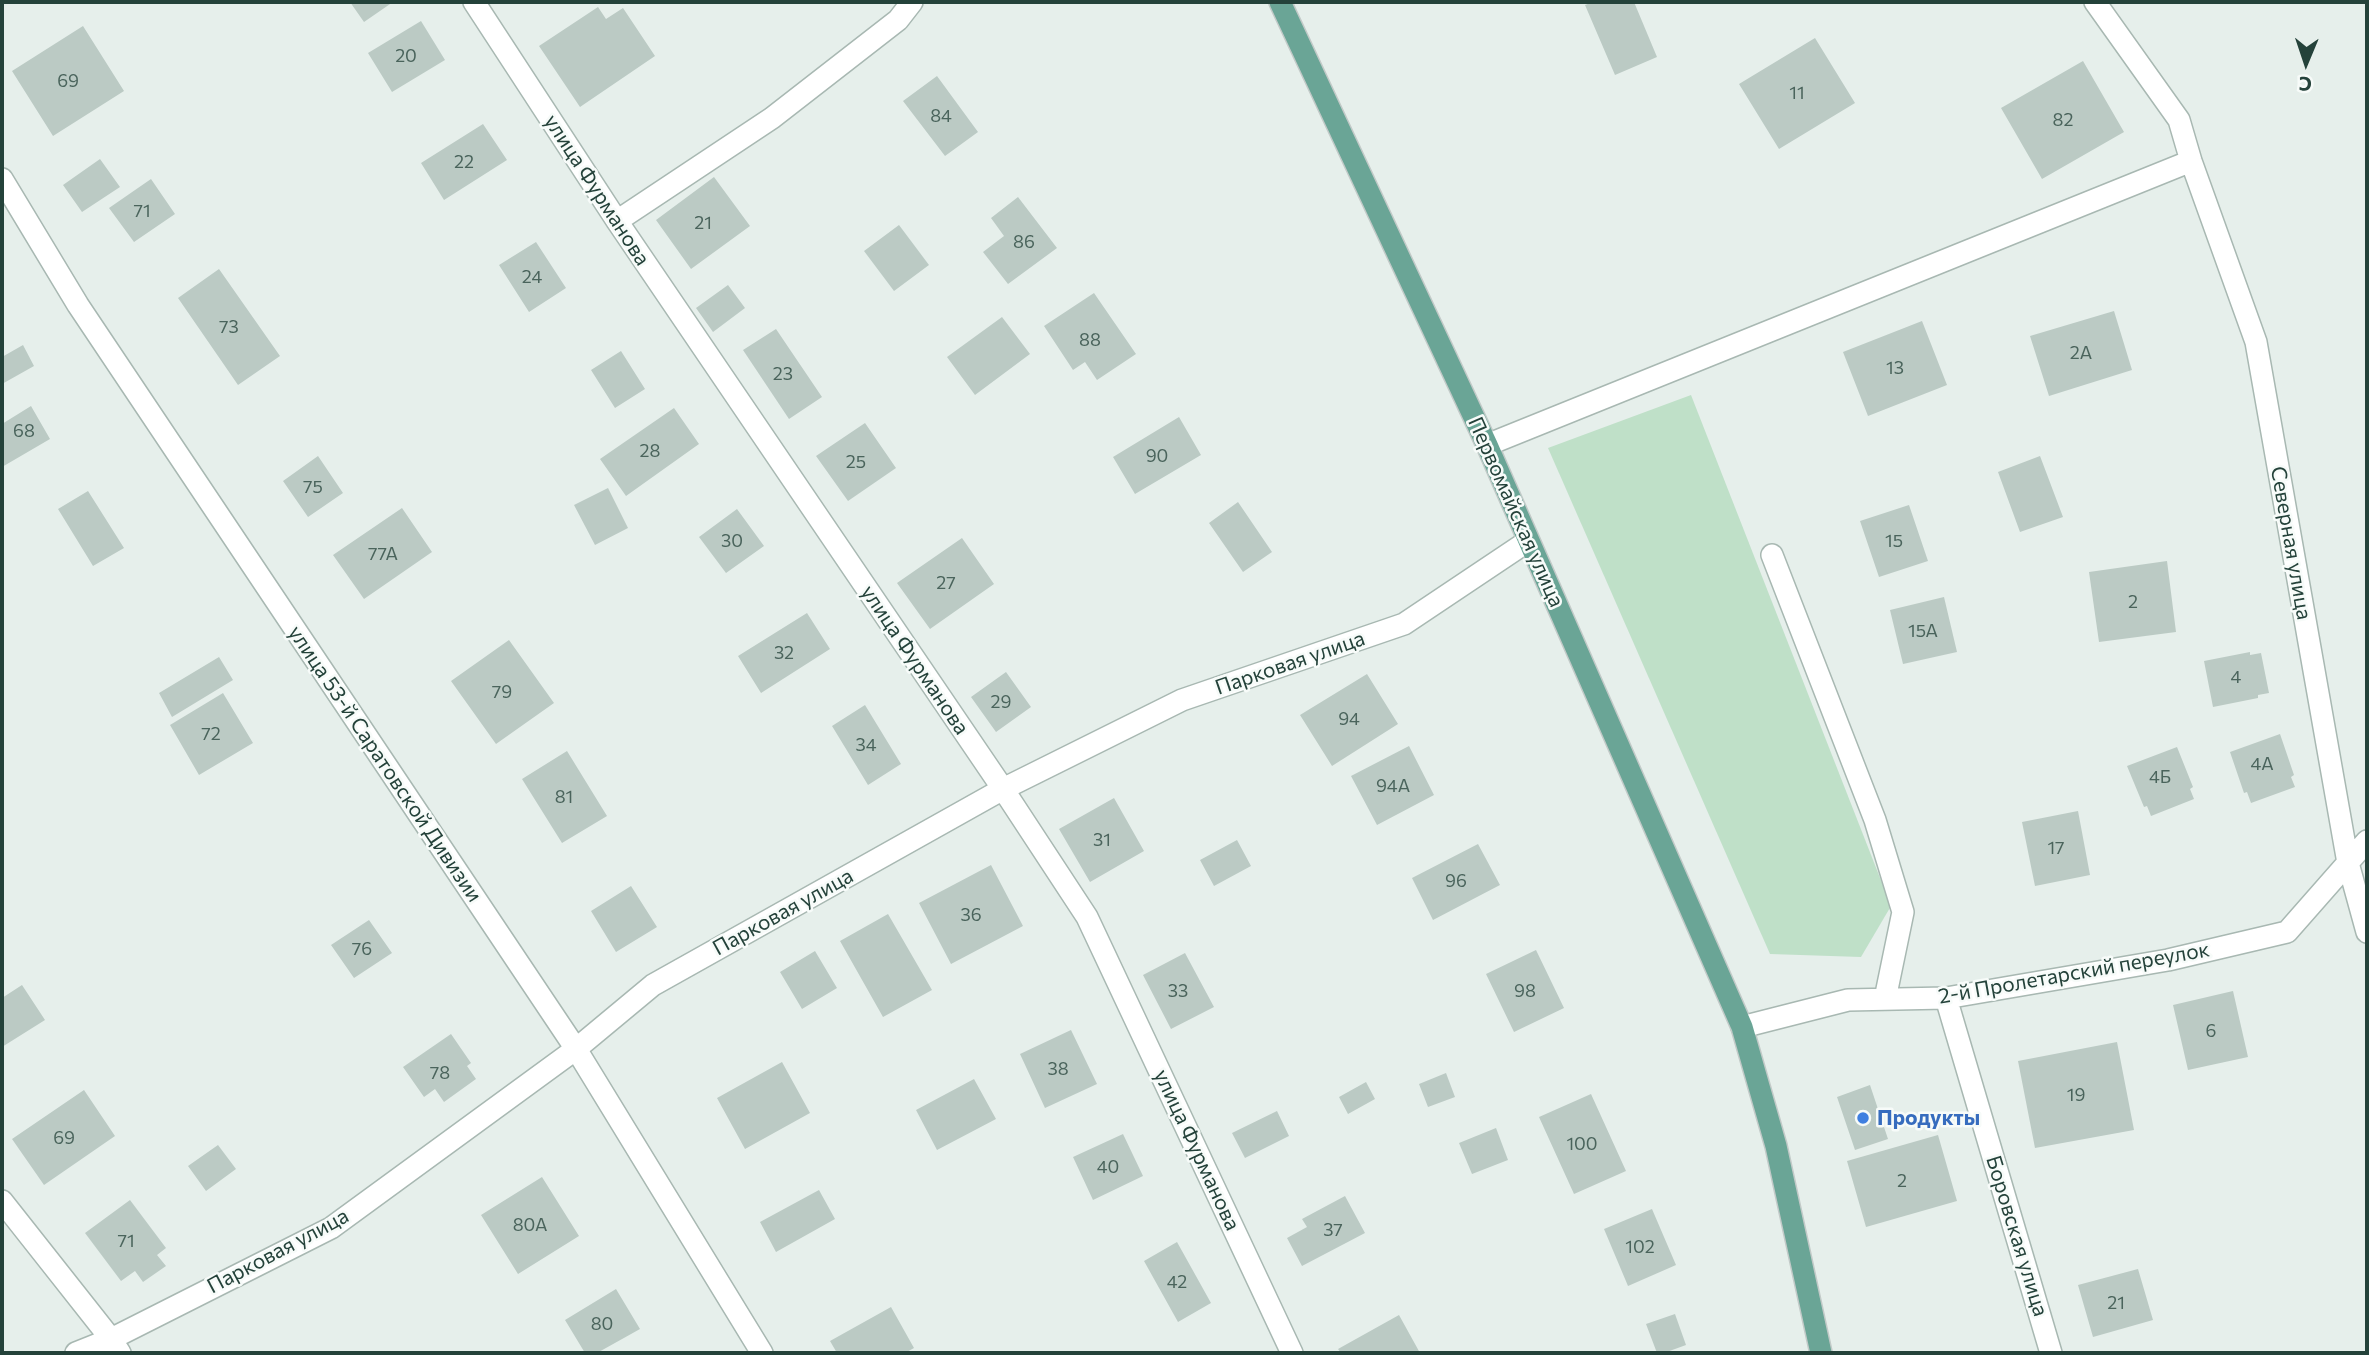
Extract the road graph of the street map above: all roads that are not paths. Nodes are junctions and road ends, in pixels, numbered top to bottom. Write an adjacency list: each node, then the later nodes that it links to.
1 (474, 2): 7 (street, улица Фурманова)
2 (912, 2): 7 (street)
3 (1280, 2): 8 (main road, Первомайская улица)
4 (2095, 2): 5 (street, Северная улица)
5 (2191, 161): 8 (street); 13 (street, Северная улица)
6 (2, 179): 18 (street, улица 53-й Саратовской Дивизии)
7 (617, 221): 11 (street, улица Фурманова)
8 (1487, 445): 9 (main road, Первомайская улица)
9 (1528, 541): 11 (street, Парковая улица); 17 (main road, Первомайская улица)
10 (1772, 555): 16 (street)
11 (1003, 789): 18 (street, Парковая улица); 23 (street, улица Фурманова)
12 (2367, 841): 13 (street, 2-й Пролетарский переулок)
13 (2348, 863): 14 (street, Северная улица); 15 (street, 2-й Пролетарский переулок)
14 (2367, 932)
15 (1946, 998): 16 (street, 2-й Пролетарский переулок); 25 (street, Боровская улица)
16 (1885, 999): 17 (street, 2-й Пролетарский переулок)
17 (1742, 1027): 24 (main road, Первомайская улица)
18 (576, 1049): 20 (street, Парковая улица); 22 (street, улица 53-й Саратовской Дивизии)
19 (2, 1201): 20 (street)
20 (116, 1346): 21 (street, Парковая улица)
21 (76, 1353)
22 (762, 1353)
23 (1292, 1353)
24 (1821, 1353)
25 (2051, 1353)

